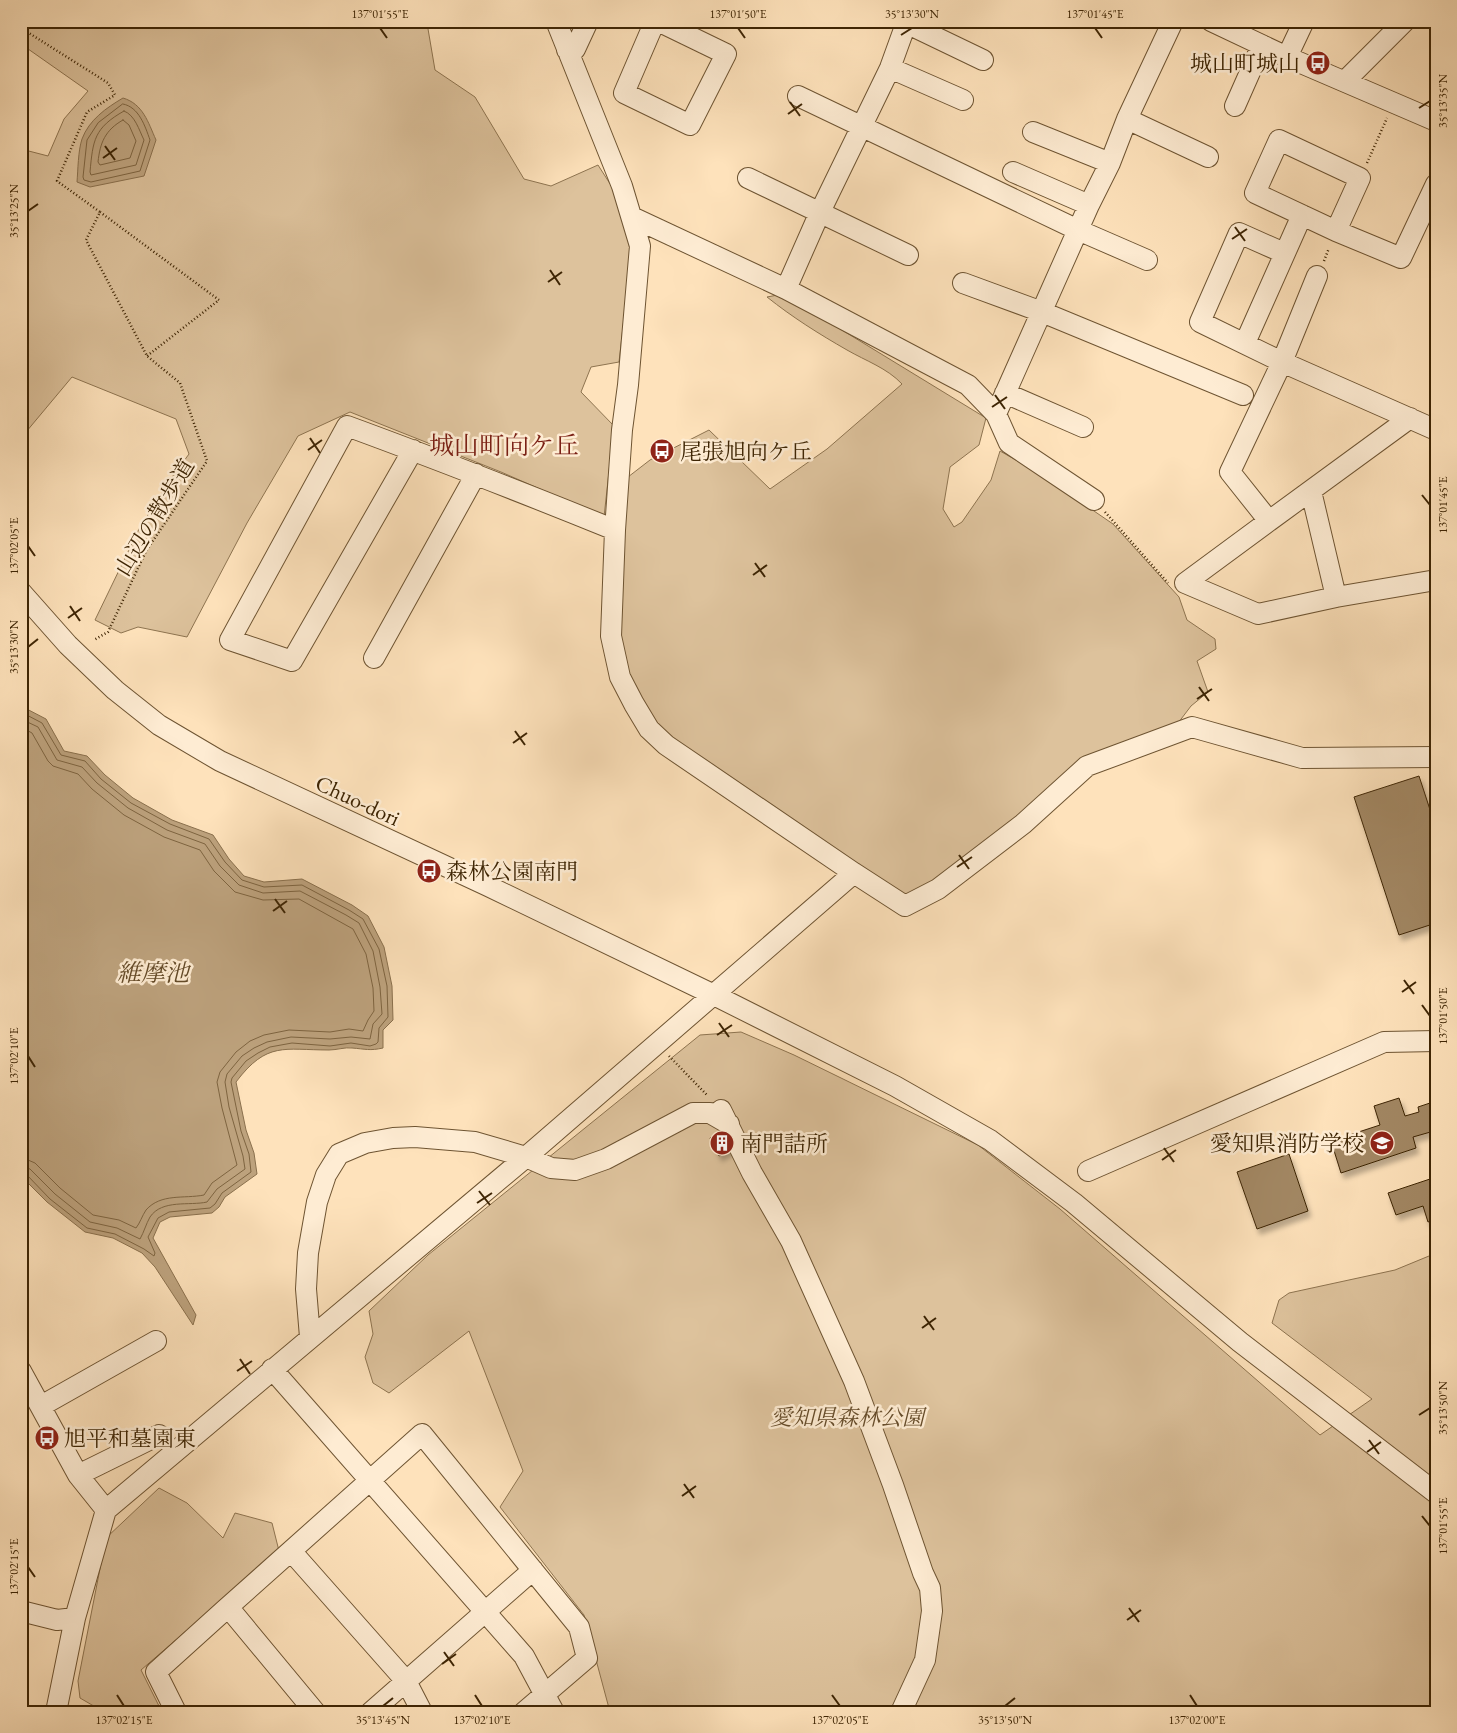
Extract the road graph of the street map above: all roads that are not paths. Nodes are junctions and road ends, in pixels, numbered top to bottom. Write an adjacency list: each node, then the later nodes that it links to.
1 (556, 21): 10 (street)
2 (588, 21): 10 (street)
3 (656, 21): 3 (street)
4 (1173, 21): 18 (street)
5 (1211, 21): 9 (street)
6 (1304, 21): 11 (street)
7 (1405, 21): 14 (street)
8 (906, 22): 12 (street); 13 (street)
9 (1262, 45): 11 (street); 17 (street)
10 (567, 50): 30 (street)
11 (1287, 57): 14 (street)
12 (983, 60)
13 (890, 68): 16 (street); 20 (street)
14 (1345, 81): 19 (street)
15 (798, 96): 20 (street)
16 (963, 100)
17 (1235, 106)
18 (1126, 119): 22 (street); 23 (street)
19 (1436, 121)
20 (861, 127): 28 (street); 31 (street)
21 (1033, 132): 23 (street)
22 (1208, 157)
23 (1110, 163): 27 (street)
24 (1013, 172): 27 (street)
25 (748, 178): 28 (street)
26 (1436, 184): 32 (street)
27 (1089, 205): 31 (street)
28 (820, 212): 34 (street); 38 (street)
29 (1302, 215): 32 (street); 32 (street); 33 (street)
30 (632, 217): 38 (street); 53 (street)
31 (1078, 230): 35 (street); 39 (street)
32 (1335, 235)
33 (1284, 253): 40 (street); 40 (street)
34 (908, 256)
35 (1147, 260)
36 (1317, 276): 41 (street)
37 (963, 283): 39 (street)
38 (786, 288): 44 (street)
39 (1042, 312): 42 (street); 43 (street)
40 (1245, 343): 41 (street)
41 (1282, 362): 45 (street); 52 (street)
42 (1005, 393): 44 (street); 46 (street)
43 (1243, 395)
44 (996, 414): 51 (street)
45 (1410, 418): 47 (street); 50 (street)
46 (1082, 427)
47 (1436, 430)
48 (413, 450): 48 (street); 49 (street)
49 (476, 474): 53 (street); 57 (street)
50 (1311, 491): 52 (street); 56 (street)
51 (1094, 500)
52 (1269, 521): 56 (street)
53 (615, 530): 59 (street)
54 (1436, 580): 56 (street)
55 (21, 592): 60 (street, Chuo-dori)
56 (1336, 597)
57 (374, 658)
58 (1436, 757): 59 (street)
59 (854, 873): 60 (street)
60 (714, 995): 62 (street); 72 (street, Chuo-dori)
61 (1436, 1040): 63 (street)
62 (526, 1157): 64 (street); 64 (street); 89 (street)
63 (1088, 1171)
64 (310, 1338): 66 (street)
65 (156, 1341): 68 (street)
66 (272, 1369): 71 (street); 73 (street)
67 (21, 1372): 68 (street)
68 (41, 1406): 70 (street)
69 (159, 1435): 70 (street)
70 (78, 1475): 73 (street)
71 (370, 1480): 74 (street); 75 (street); 78 (street)
72 (1436, 1493)
73 (106, 1510): 79 (street)
74 (291, 1551): 76 (street); 80 (street)
75 (533, 1570): 78 (street); 81 (street)
76 (228, 1607): 83 (street); 84 (street)
77 (21, 1611): 79 (street)
78 (485, 1612): 80 (street); 81 (street)
79 (75, 1618): 82 (street)
80 (406, 1681): 85 (street); 86 (street)
81 (545, 1694): 87 (street); 88 (street)
82 (56, 1712)
83 (176, 1712)
84 (315, 1712)
85 (371, 1712)
86 (422, 1712)
87 (524, 1712)
88 (554, 1712)
89 (901, 1712)

